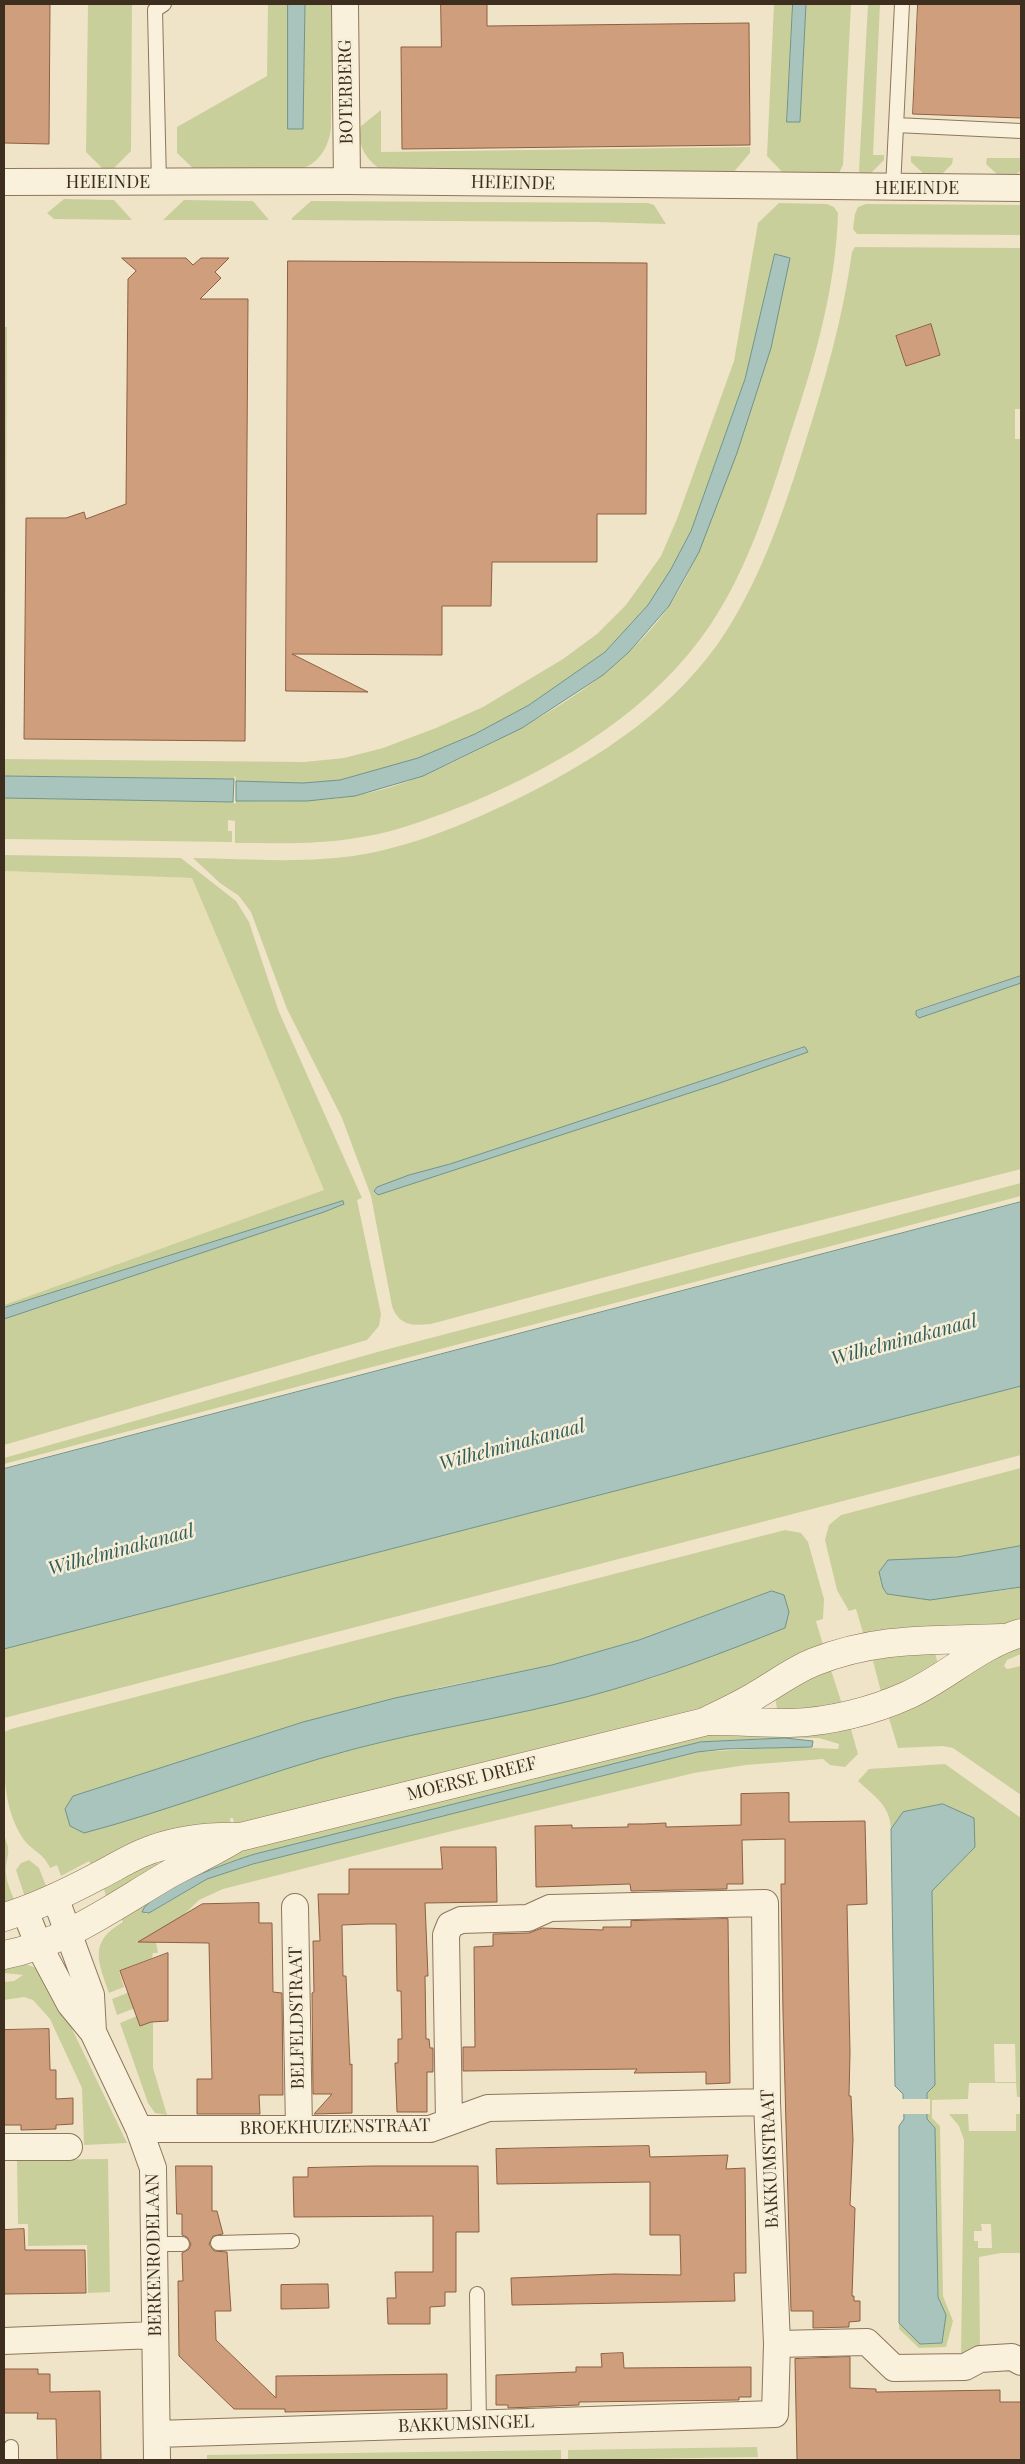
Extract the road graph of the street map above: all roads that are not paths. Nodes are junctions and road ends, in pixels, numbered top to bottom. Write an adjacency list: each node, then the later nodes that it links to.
1 (164, 4): 8 (lane)
2 (345, 4): 6 (street, BOTERBERG)
3 (902, 4): 4 (lane)
4 (896, 125): 5 (lane); 9 (lane)
5 (1021, 132)
6 (347, 181): 8 (street, HEIEINDE); 9 (street, HEIEINDE)
7 (4, 182): 8 (street, HEIEINDE)
8 (159, 183)
9 (893, 188): 10 (street, HEIEINDE)
10 (1021, 188)
11 (1012, 1636): 12 (street, MOERSE DREEF); 12 (street, MOERSE DREEF)
12 (704, 1722): 13 (street, MOERSE DREEF)
13 (240, 1836): 14 (street, MOERSE DREEF); 17 (street, MOERSE DREEF)
14 (55, 1897): 16 (street, MOERSE DREEF); 17 (street, BERKENRODELAAN)
15 (295, 1907): 24 (street, BELFELDSTRAAT)
16 (15, 1914): 18 (street, BERKENRODELAAN)
17 (68, 1933): 18 (street, MOERSE DREEF); 20 (street, BERKENRODELAAN)
18 (39, 1946): 19 (street, MOERSE DREEF); 20 (street, BERKENRODELAAN)
19 (4, 1955)
20 (93, 2032): 23 (street, BERKENRODELAAN)
21 (767, 2102): 22 (street, BROEKHUIZENSTRAAT); 22 (street, BAKKUMSTRAAT); 34 (street, BAKKUMSTRAAT)
22 (449, 2122): 24 (street, BROEKHUIZENSTRAAT)
23 (139, 2129): 24 (street, BROEKHUIZENSTRAAT); 29 (street, BERKENRODELAAN)
24 (299, 2129)
25 (4, 2147): 26 (street)
26 (68, 2147)
27 (292, 2241): 28 (lane)
28 (218, 2243)
29 (154, 2244): 30 (lane); 32 (street, BERKENRODELAAN)
30 (182, 2244)
31 (477, 2294): 37 (lane)
32 (156, 2335): 33 (street); 38 (street, BERKENRODELAAN)
33 (4, 2341)
34 (777, 2344): 35 (street); 36 (street, BAKKUMSTRAAT)
35 (1021, 2362)
36 (775, 2414): 37 (street, BAKKUMSINGEL)
37 (478, 2424): 38 (street, BAKKUMSINGEL)
38 (157, 2434): 39 (street, BERKENRODELAAN)
39 (157, 2460)

